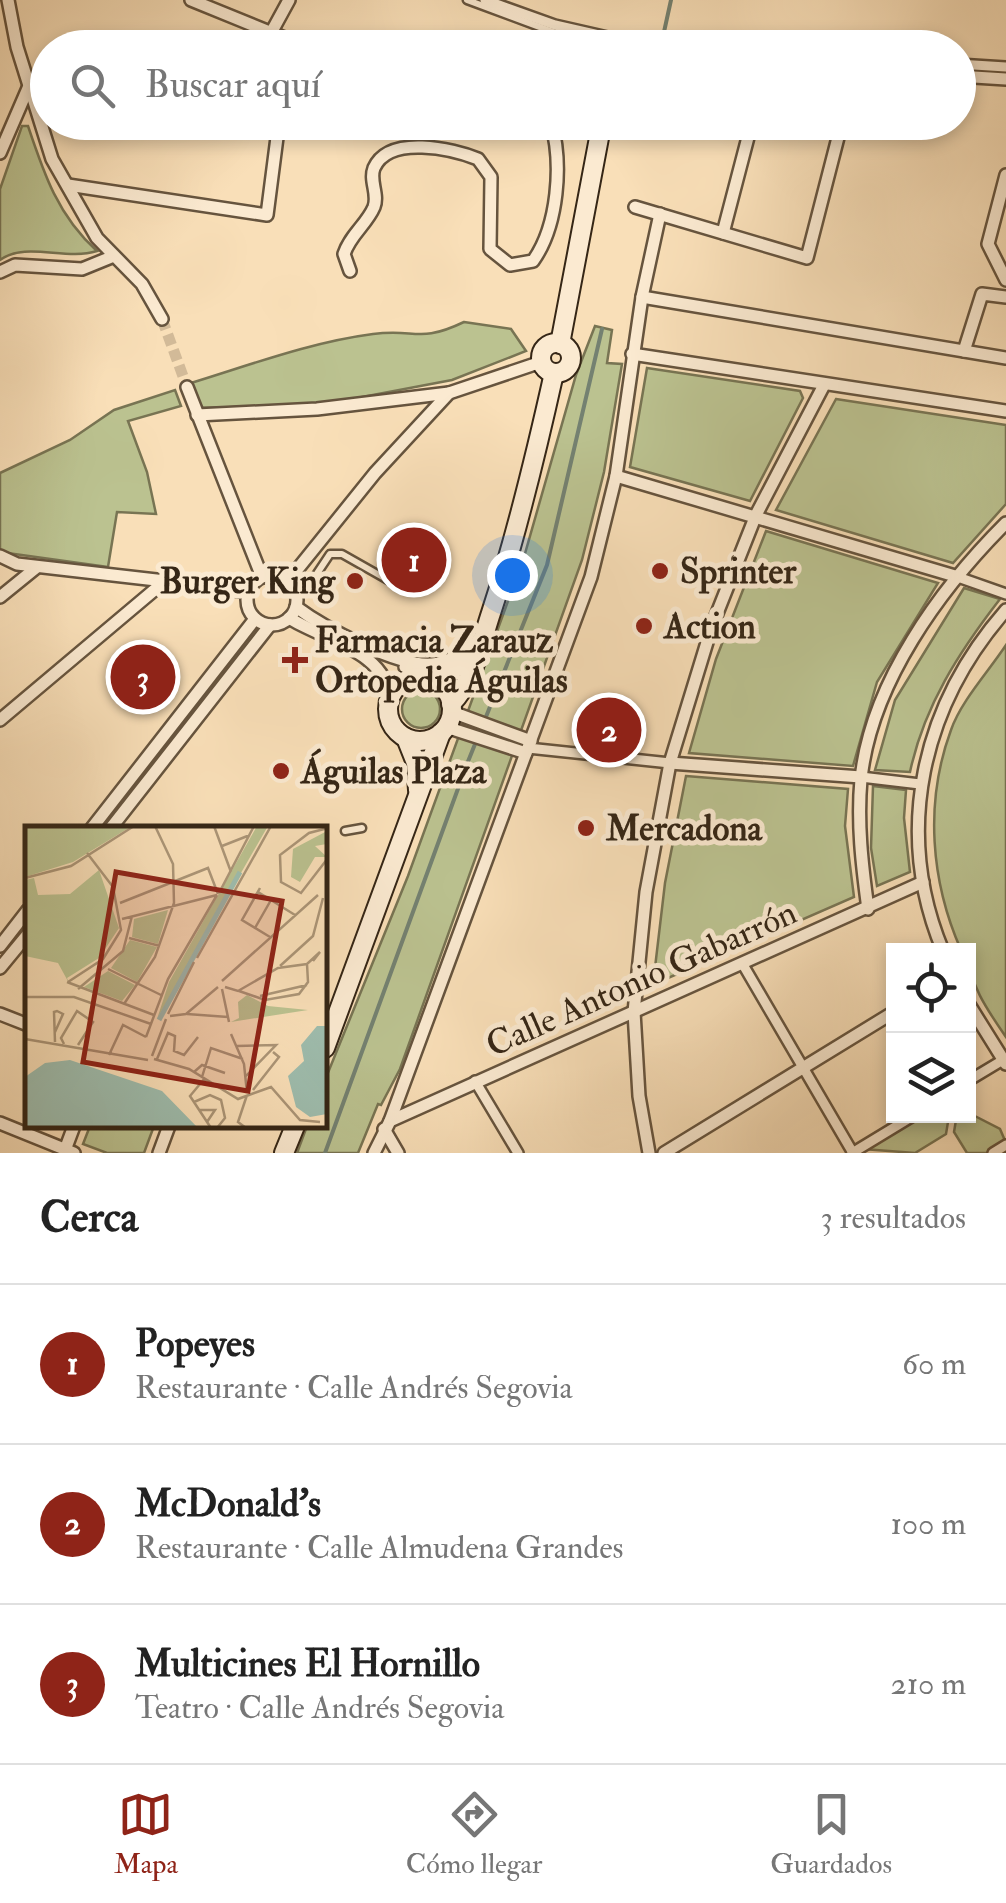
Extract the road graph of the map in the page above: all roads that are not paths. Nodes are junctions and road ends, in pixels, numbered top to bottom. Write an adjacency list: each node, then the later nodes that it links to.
1 (8, 0): 14 (street)
2 (191, 0): 6 (street)
3 (289, 0): 7 (street)
4 (467, 0): 8 (lane)
5 (485, 0): 9 (street)
6 (264, 30)
7 (273, 30)
8 (548, 30)
9 (577, 30)
10 (976, 65): 11 (street)
11 (1006, 67)
12 (976, 77): 13 (street)
13 (1006, 79)
14 (30, 86): 21 (street)
15 (46, 140): 23 (street)
16 (277, 140): 23 (street)
17 (556, 140): 28 (street)
18 (599, 140): 37 (main road)
19 (747, 140): 26 (street)
20 (838, 140): 26 (street)
21 (0, 153)
22 (1006, 175): 30 (street)
23 (68, 185): 27 (street)
24 (635, 207): 25 (street)
25 (660, 214): 26 (street); 31 (street)
26 (722, 233)
27 (114, 256): 29 (street); 33 (street)
28 (350, 271)
29 (0, 272)
30 (1006, 280)
31 (642, 297): 34 (street); 35 (street)
32 (1006, 297): 34 (street)
33 (162, 319)
34 (964, 352): 36 (street)
35 (632, 354): 38 (street); 43 (street)
36 (1006, 358)
37 (548, 368): 40 (street); 57 (main road)
38 (824, 385): 41 (street); 44 (street)
39 (187, 388): 42 (street)
40 (449, 394): 42 (street); 50 (street)
41 (1006, 412)
42 (197, 415): 49 (street)
43 (616, 476): 44 (street); 69 (street)
44 (756, 516): 48 (street); 70 (street)
45 (1006, 523): 48 (street)
46 (0, 556): 47 (street)
47 (37, 567): 51 (street); 56 (street)
48 (955, 576): 55 (street); 71 (street)
49 (262, 577): 50 (street); 53 (street)
50 (288, 581): 59 (street)
51 (165, 582): 53 (street); 67 (street)
52 (395, 584): 54 (lane)
53 (248, 592): 60 (street)
54 (319, 592)
55 (1006, 594)
56 (0, 597)
57 (496, 597): 62 (main road); 66 (main road)
58 (1006, 610): 72 (street)
59 (293, 613): 61 (street); 63 (street); 65 (street)
60 (255, 618): 61 (street); 74 (street)
61 (270, 625): 75 (street)
62 (468, 650): 63 (street); 64 (main road)
63 (381, 651): 64 (street)
64 (430, 679): 65 (main road); 66 (main road)
65 (389, 700): 68 (main road)
66 (448, 719): 68 (main road); 69 (street); 73 (main road)
67 (0, 720)
68 (406, 738): 73 (main road)
69 (528, 748): 70 (street); 98 (street)
70 (670, 764): 71 (street); 86 (street)
71 (861, 777): 72 (street); 79 (street)
72 (920, 784): 78 (street)
73 (417, 805): 91 (main road)
74 (94, 826)
75 (113, 826)
76 (362, 828): 77 (lane)
77 (345, 831)
78 (923, 882): 79 (street, Calle Antonio Gabarrón); 82 (street)
79 (868, 909): 84 (street, Calle Antonio Gabarrón)
80 (25, 914): 83 (street)
81 (25, 938): 85 (street)
82 (941, 943)
83 (0, 946)
84 (742, 963): 86 (street, Calle Antonio Gabarrón); 93 (street)
85 (0, 968)
86 (634, 1012): 95 (street, Calle Antonio Gabarrón); 108 (street)
87 (0, 1014): 90 (street)
88 (976, 1016): 92 (street)
89 (886, 1017): 93 (street)
90 (25, 1025)
91 (328, 1040)
92 (1005, 1062): 94 (street)
93 (802, 1068): 109 (street); 110 (street)
94 (976, 1077)
95 (475, 1081): 98 (street, Calle Antonio Gabarrón); 107 (street)
96 (0, 1123): 102 (street)
97 (901, 1123): 110 (street)
98 (387, 1125): 105 (street); 106 (street)
99 (169, 1128): 103 (street)
100 (294, 1128): 104 (main road)
101 (1006, 1145): 111 (street)
102 (70, 1151)
103 (159, 1153)
104 (284, 1153)
105 (374, 1153)
106 (398, 1153)
107 (518, 1153)
108 (649, 1153)
109 (664, 1153)
110 (853, 1153)
111 (993, 1153)

